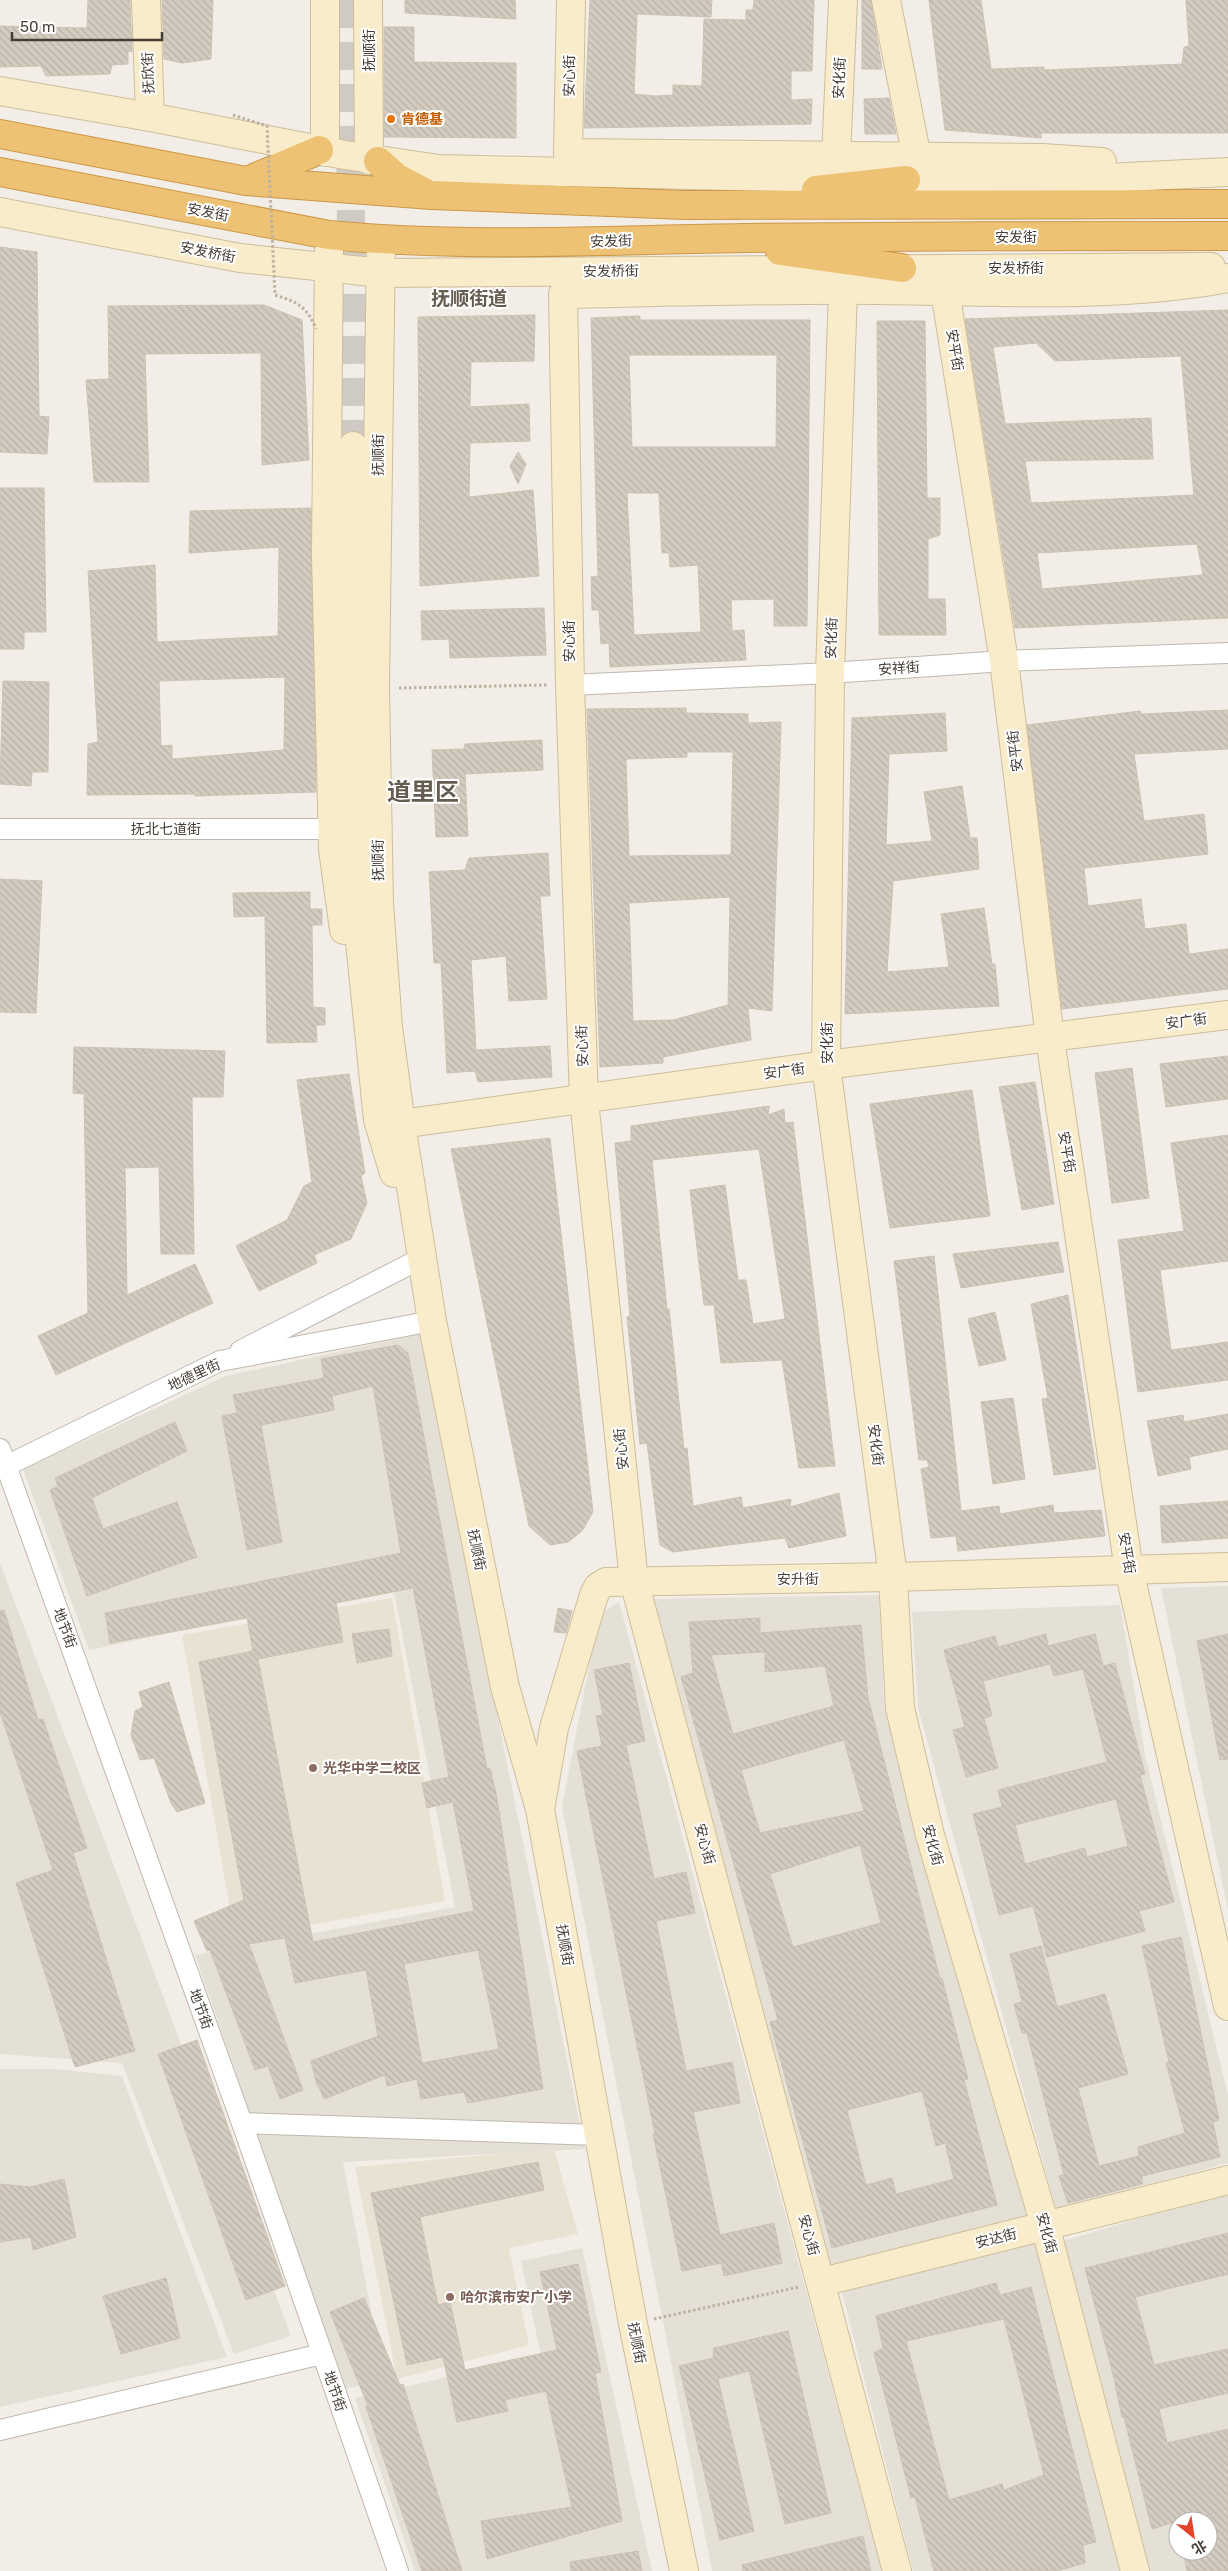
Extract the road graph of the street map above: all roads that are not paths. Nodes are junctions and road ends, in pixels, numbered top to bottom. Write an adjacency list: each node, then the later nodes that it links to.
1 (146, 0): 8 (main road, 抚欣街)
2 (325, 0): 10 (main road)
3 (368, 0): 10 (main road, 抚顺街)
4 (571, 0): 11 (main road, 安心街)
5 (843, 0): 11 (main road, 安化街)
6 (886, 0): 12 (main road)
7 (0, 90): 8 (main road)
8 (150, 117): 10 (main road)
9 (0, 134): 15 (highway)
10 (347, 156): 12 (main road); 15 (highway); 16 (highway)
11 (836, 157): 12 (main road)
12 (911, 169): 13 (main road); 18 (highway)
13 (1228, 171)
14 (0, 172): 20 (highway, 安发街)
15 (246, 181): 16 (highway)
16 (432, 195): 18 (highway)
17 (1228, 204): 18 (highway)
18 (685, 205)
19 (0, 212): 25 (main road, 安发桥街)
20 (328, 234): 23 (highway, 安发街); 25 (main road, 抚顺街)
21 (1228, 236): 22 (highway, 安发街)
22 (690, 239): 23 (highway, 安发街); 26 (highway)
23 (381, 240): 27 (main road, 抚顺街)
24 (1228, 267): 26 (main road, 安发桥街)
25 (329, 268): 27 (main road, 安发桥街); 36 (main road, 抚顺街)
26 (902, 268): 27 (main road, 安发桥街)
27 (381, 273): 43 (main road, 抚顺街)
28 (1228, 278): 30 (main road)
29 (843, 290): 30 (main road); 34 (main road, 安化街); 35 (main road, 安心街)
30 (945, 291): 33 (main road, 安平街)
31 (353, 446): 40 (main road, 抚顺街)
32 (1228, 653): 33 (street, 安祥街)
33 (1004, 661): 34 (street, 安祥街); 39 (main road, 安平街)
34 (830, 673): 35 (street, 安祥街); 41 (main road, 安化街)
35 (570, 685): 42 (main road, 安心街)
36 (332, 829): 37 (street, 抚北七道街); 40 (main road, 抚顺街)
37 (0, 830)
38 (1228, 1015): 39 (main road, 安广街)
39 (1050, 1039): 41 (main road, 安广街); 49 (main road, 安平街)
40 (370, 1045): 44 (main road, 抚顺街)
41 (826, 1065): 42 (main road, 安广街); 50 (main road, 安化街)
42 (584, 1100): 43 (main road, 安广街); 51 (main road, 安心街)
43 (401, 1124): 44 (main road, 抚顺街)
44 (422, 1258): 45 (main road, 抚顺街); 46 (street)
45 (432, 1321): 46 (street, 地德里街); 52 (main road, 抚顺街)
46 (220, 1361): 47 (street, 地德里街)
47 (2, 1462): 54 (street, 地节街)
48 (1228, 1567): 49 (main road, 安升街)
49 (1129, 1570): 50 (main road, 安升街); 53 (main road, 安平街)
50 (893, 1578): 51 (main road, 安升街); 57 (main road, 安化街)
51 (634, 1580): 52 (main road, 安升街); 58 (main road, 安心街)
52 (540, 1809): 55 (main road, 抚顺街)
53 (1228, 2006)
54 (242, 2123): 55 (street); 59 (street, 地节街)
55 (599, 2135): 62 (main road, 抚顺街)
56 (1228, 2180): 57 (main road, 安达街)
57 (1045, 2225): 58 (main road, 安达街); 64 (main road, 安化街)
58 (822, 2282): 63 (main road, 安心街)
59 (322, 2354): 60 (street); 61 (street, 地节街)
60 (0, 2430)
61 (398, 2571)
62 (684, 2571)
63 (898, 2571)
64 (1135, 2571)

